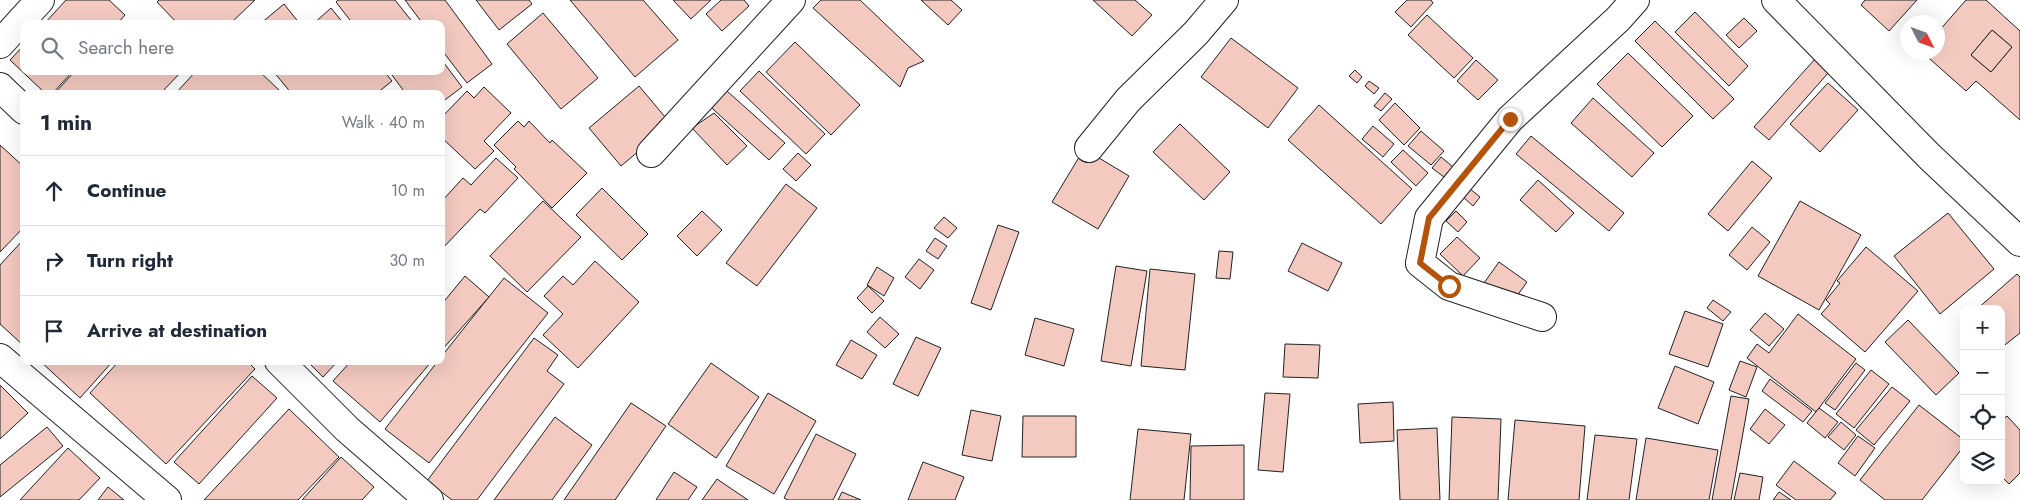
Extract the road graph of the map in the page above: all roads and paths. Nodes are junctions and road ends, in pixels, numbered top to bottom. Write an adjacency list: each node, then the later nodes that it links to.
1 (40, 0): 6 (street)
2 (790, 0): 12 (street)
3 (1224, 0): 11 (street)
4 (1635, 0): 14 (street)
5 (1776, 0): 13 (street)
6 (22, 20)
7 (20, 22): 8 (street)
8 (0, 44)
9 (0, 87): 10 (street)
10 (20, 106)
11 (1089, 148)
12 (651, 153)
13 (2020, 242)
14 (1542, 317)
15 (0, 358): 17 (street)
16 (283, 365): 18 (street)
17 (167, 500)
18 (430, 500)

